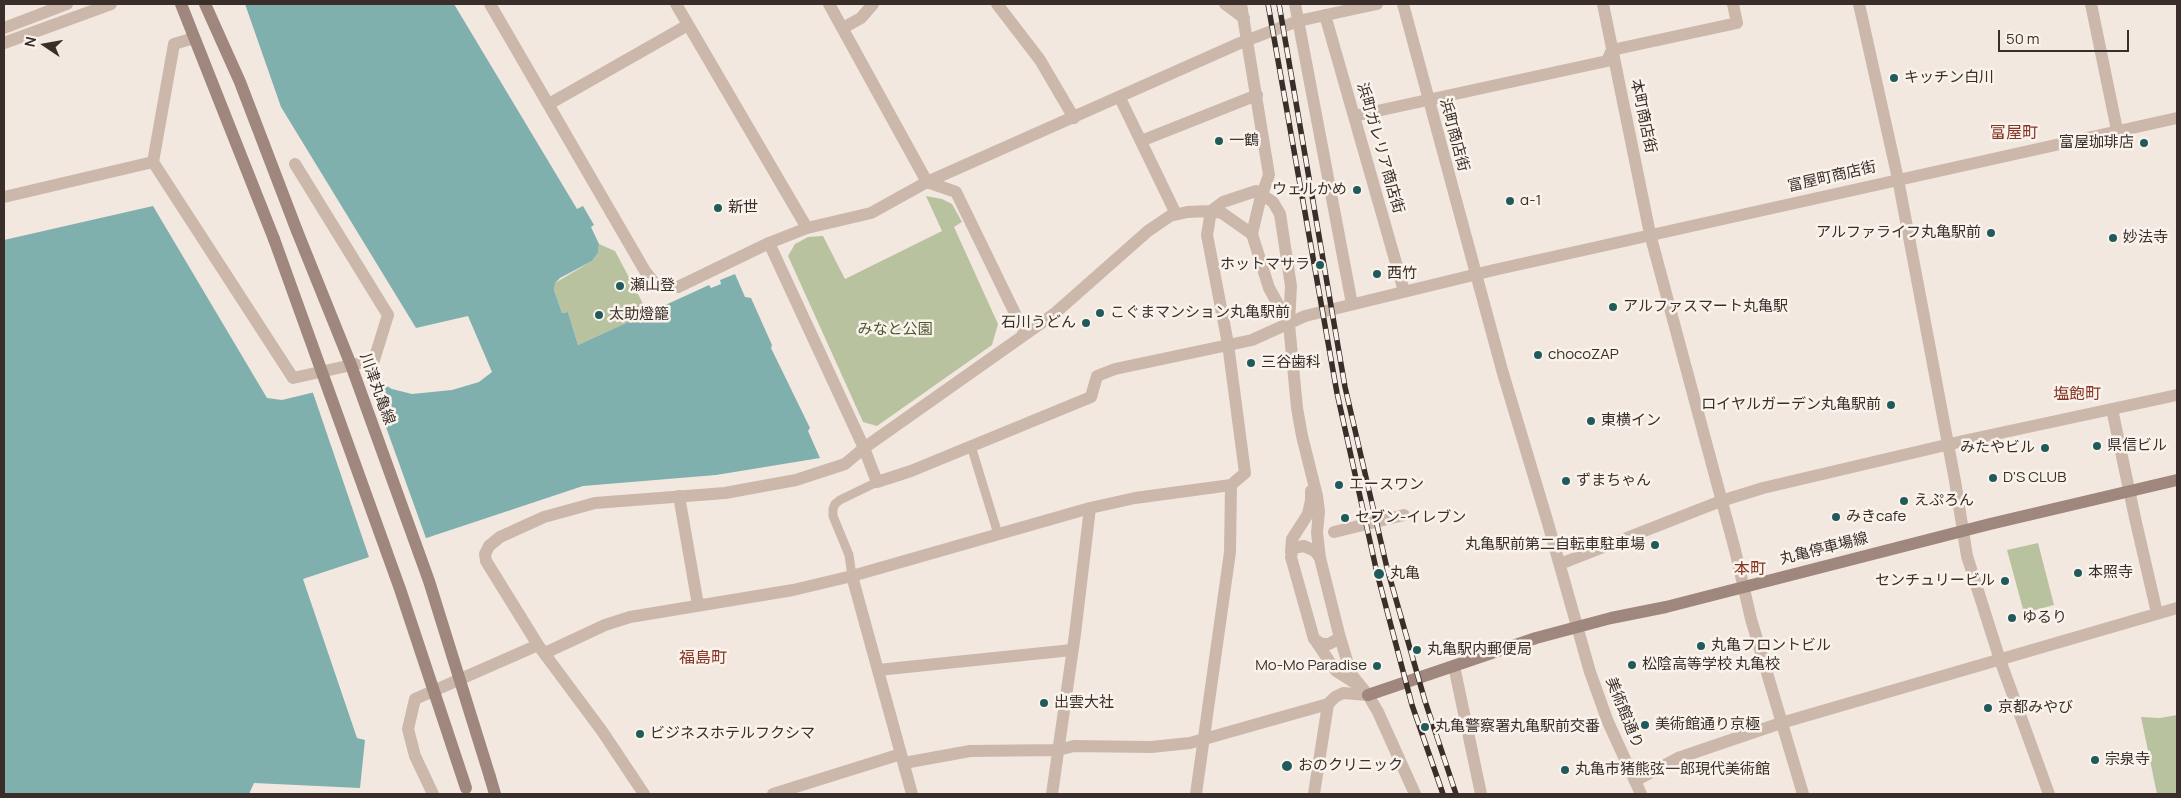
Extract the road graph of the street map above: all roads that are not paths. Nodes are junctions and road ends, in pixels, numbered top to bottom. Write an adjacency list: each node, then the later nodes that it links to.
1 (67, 4): 23 (street)
2 (111, 4): 27 (street)
3 (181, 4): 25 (main road)
4 (205, 4): 98 (main road, 川津丸亀線, bridge)
5 (676, 4): 22 (street)
6 (829, 4): 24 (street)
7 (873, 4): 24 (street)
8 (997, 4): 34 (street)
9 (1225, 4): 20 (street)
10 (1241, 4): 20 (street)
11 (1295, 4): 21 (street)
12 (1377, 4): 19 (street)
13 (1403, 4): 31 (street, 浜町商店街)
14 (1603, 4): 28 (street, 本町商店街)
15 (1733, 4): 28 (street)
16 (1859, 4): 40 (street)
17 (2091, 4): 36 (street)
18 (494, 5): 32 (street)
19 (1325, 15): 21 (street); 33 (street, 浜町ガレリア商店街)
20 (1244, 18): 26 (street)
21 (1298, 21): 26 (street); 52 (street)
22 (688, 25): 32 (street); 46 (street)
23 (4, 28)
24 (842, 28): 41 (street)
25 (194, 38): 38 (street); 96 (main road, bridge)
26 (1248, 41): 29 (street); 30 (street)
27 (4, 43)
28 (1612, 50): 31 (street); 48 (street, 本町商店街)
29 (1257, 95): 37 (street); 42 (street)
30 (1120, 98): 34 (street); 37 (street)
31 (1428, 100): 33 (street); 50 (street, 浜町商店街)
32 (549, 104): 49 (street)
33 (1354, 116): 51 (street, 浜町ガレリア商店街)
34 (1074, 118): 41 (street)
35 (2177, 118): 36 (street, 富屋町商店街)
36 (2117, 130): 40 (street, 富屋町商店街)
37 (1141, 141): 45 (street)
38 (153, 162): 39 (street); 43 (street)
39 (295, 164)
40 (1898, 179): 48 (street, 富屋町商店街); 58 (street)
41 (927, 182): 46 (street); 54 (street)
42 (1262, 194): 44 (street); 47 (street); 53 (street)
43 (4, 197)
44 (1211, 211): 45 (street); 47 (street); 55 (street)
45 (1176, 214): 54 (street)
46 (807, 228): 49 (street)
47 (1252, 234): 53 (street)
48 (1650, 234): 50 (street, 富屋町商店街); 67 (street, 本町商店街)
49 (769, 243): 60 (street)
50 (1475, 274): 51 (street, 富屋町商店街); 75 (street, 浜町商店街)
51 (1404, 291): 52 (street, 富屋町商店街)
52 (1352, 304): 53 (street, 富屋町商店街)
53 (1289, 324): 55 (street, 富屋町商店街); 61 (street)
54 (1025, 334): 60 (street)
55 (1228, 344): 59 (street, 富屋町商店街); 64 (street)
56 (2177, 395): 57 (street)
57 (2112, 409): 58 (street); 65 (street)
58 (1948, 444): 67 (street); 71 (street)
59 (971, 446): 63 (street); 72 (lane)
60 (864, 448): 63 (street); 66 (street)
61 (1311, 478): 73 (street); 74 (street)
62 (2177, 480): 65 (main road, 丸亀停車場線)
63 (877, 482): 76 (lane)
64 (1231, 485): 68 (street); 92 (street)
65 (2129, 491): 71 (main road, 丸亀停車場線); 80 (street)
66 (679, 496): 78 (street); 84 (street)
67 (1721, 501): 75 (street); 77 (street, 本町商店街)
68 (1090, 508): 72 (street); 85 (street)
69 (1404, 515): 70 (street)
70 (1334, 532)
71 (1962, 532): 77 (main road, 丸亀停車場線); 86 (street)
72 (998, 534): 76 (street)
73 (1291, 552): 74 (street); 83 (street)
74 (1320, 558): 82 (street)
75 (1560, 564): 81 (street, 美術館通り)
76 (852, 576): 78 (street); 88 (street)
77 (1743, 586): 81 (main road, 丸亀停車場線); 91 (street, 本町商店街)
78 (698, 605): 84 (street)
79 (2177, 608): 80 (street)
80 (2158, 613): 86 (street)
81 (1578, 627): 87 (main road, 丸亀停車場線); 95 (street, 美術館通り)
82 (1339, 634): 83 (street); 89 (street)
83 (1314, 639): 89 (street)
84 (542, 649): 97 (street); 99 (street)
85 (1072, 650): 88 (street); 93 (street)
86 (2000, 660): 91 (street); 109 (street)
87 (1454, 666): 89 (main road, 丸亀停車場線); 106 (street)
88 (878, 670): 94 (street)
89 (1368, 694): 90 (street); 105 (street)
90 (1328, 704): 92 (street); 104 (street)
91 (1781, 723): 95 (street); 108 (street, 本町商店街)
92 (1204, 740): 93 (street); 103 (street)
93 (1058, 750): 94 (street); 102 (street)
94 (903, 759): 100 (street); 101 (street)
95 (1635, 781): 107 (street, 美術館通り)
96 (467, 791)
97 (433, 794)
98 (495, 794)
99 (644, 794)
100 (773, 794)
101 (912, 794)
102 (1052, 794)
103 (1196, 794)
104 (1314, 794)
105 (1415, 794)
106 (1481, 794)
107 (1641, 794)
108 (1803, 794)
109 (2049, 794)

